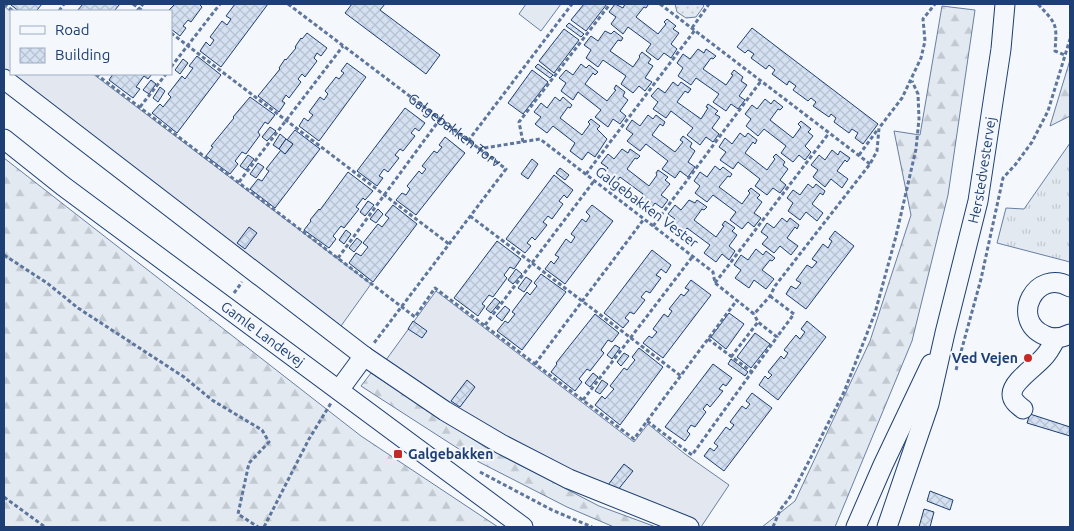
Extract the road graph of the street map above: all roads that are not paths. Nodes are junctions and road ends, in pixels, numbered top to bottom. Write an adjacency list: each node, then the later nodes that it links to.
1 (1005, 4): 5 (street, Herstedvestervej)
2 (4, 79): 7 (street)
3 (4, 139): 8 (street, Gamle Landevej)
4 (1070, 287): 6 (street)
5 (945, 333): 12 (street, Herstedvestervej); 13 (street, Herstedvestervej)
6 (1063, 336): 9 (street)
7 (364, 356): 8 (street); 11 (street)
8 (339, 390): 10 (street, Gamle Landevej)
9 (1023, 409)
10 (523, 527)
11 (689, 527)
12 (856, 527)
13 (887, 527)

